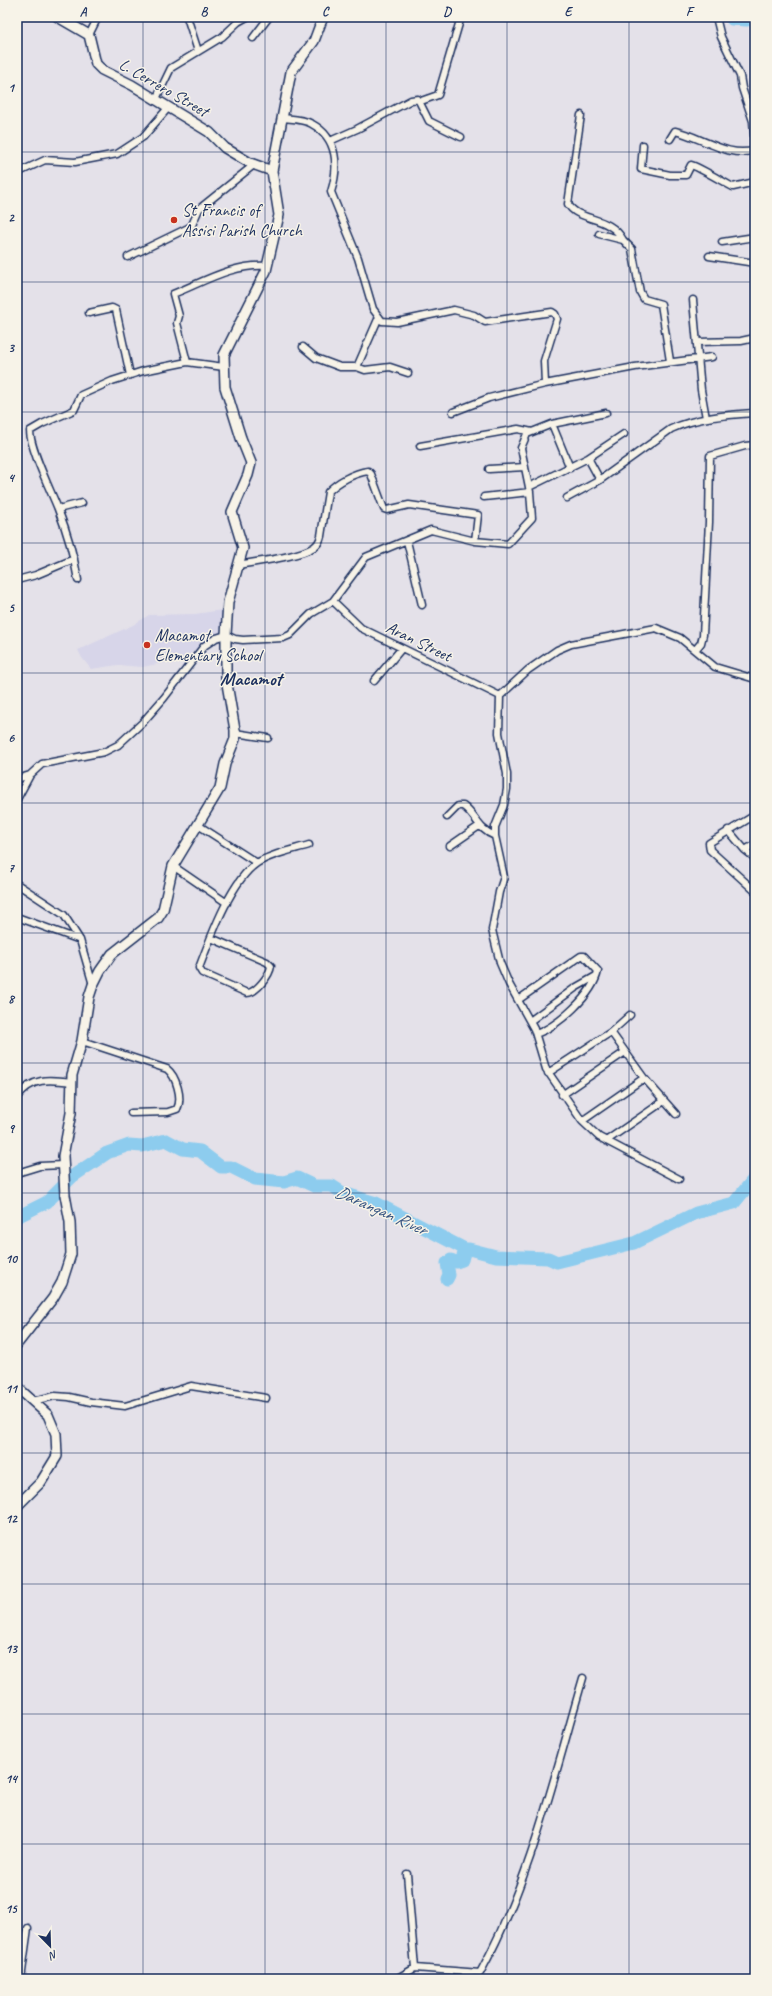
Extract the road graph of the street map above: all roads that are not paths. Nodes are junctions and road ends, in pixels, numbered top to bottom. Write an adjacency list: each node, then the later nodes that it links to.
1 (58, 17): 9 (street)
2 (98, 17): 9 (street)
3 (187, 17): 11 (street)
4 (247, 17): 11 (street)
5 (269, 17): 10 (street)
6 (323, 17): 16 (street)
7 (461, 17): 13 (street)
8 (716, 17): 17 (street)
9 (89, 35): 12 (street, L. Cerrero Street)
10 (253, 38)
11 (198, 51): 12 (street)
12 (156, 99): 14 (street, L. Cerrero Street)
13 (420, 101): 18 (street); 20 (street)
14 (168, 108): 24 (street, L. Cerrero Street); 26 (street)
15 (581, 116): 30 (street)
16 (282, 118): 20 (street); 25 (street)
17 (754, 125): 22 (street)
18 (461, 137)
19 (670, 139): 23 (street)
20 (330, 141): 38 (street)
21 (643, 145): 27 (street)
22 (755, 146)
23 (755, 150)
24 (255, 164): 25 (street, L. Cerrero Street); 33 (street)
25 (272, 171): 35 (street)
26 (17, 173)
27 (755, 182)
28 (599, 234): 30 (street)
29 (755, 237): 31 (street)
30 (623, 240): 44 (street)
31 (722, 242)
32 (709, 256): 34 (street)
33 (128, 257)
34 (755, 263)
35 (268, 266): 45 (street); 46 (street)
36 (692, 300): 40 (street)
37 (89, 313): 49 (street)
38 (379, 317): 47 (street); 50 (street)
39 (755, 338): 40 (street)
40 (697, 342): 43 (street)
41 (303, 347): 47 (street)
42 (712, 357): 43 (street)
43 (698, 358): 44 (street); 54 (street)
44 (670, 361): 50 (street)
45 (187, 362): 46 (street); 49 (street)
46 (224, 367): 73 (street)
47 (357, 367): 48 (street)
48 (408, 374)
49 (130, 375): 69 (street)
50 (545, 384): 51 (street)
51 (453, 412)
52 (606, 413): 55 (street)
53 (755, 413): 54 (street)
54 (706, 418): 64 (street)
55 (552, 424): 56 (street); 62 (street)
56 (532, 432): 59 (street); 61 (street)
57 (624, 434): 60 (street)
58 (755, 445): 80 (street)
59 (420, 446)
60 (588, 458): 62 (street); 64 (street)
61 (525, 467): 63 (street); 65 (street)
62 (570, 468): 65 (street)
63 (489, 469)
64 (600, 480): 67 (street)
65 (530, 489): 66 (street); 71 (street)
66 (484, 497)
67 (567, 498)
68 (82, 503): 69 (street)
69 (58, 509): 72 (street)
70 (407, 541): 71 (street); 76 (street); 77 (street)
71 (475, 541): 73 (street)
72 (74, 560): 74 (street); 75 (street)
73 (238, 565): 78 (street)
74 (17, 580)
75 (78, 580)
76 (333, 601): 78 (street); 79 (street, Aran Street)
77 (422, 605)
78 (226, 635): 84 (street); 86 (street)
79 (402, 648): 82 (street); 83 (street, Aran Street)
80 (696, 649): 81 (street); 83 (street)
81 (755, 679)
82 (374, 682)
83 (500, 696): 94 (street)
84 (235, 734): 85 (street); 91 (street)
85 (268, 738)
86 (30, 775): 87 (street); 88 (street)
87 (17, 778)
88 (17, 799)
89 (755, 815): 93 (street)
90 (446, 817): 92 (street)
91 (198, 825): 100 (street); 101 (street)
92 (479, 826): 94 (street); 97 (street)
93 (728, 830): 98 (street); 103 (street)
94 (495, 836): 110 (street)
95 (755, 844): 98 (street)
96 (309, 846): 100 (street)
97 (450, 846)
98 (745, 850): 99 (street)
99 (755, 858)
100 (257, 863): 104 (street)
101 (172, 866): 104 (street); 109 (street)
102 (17, 884): 107 (street)
103 (755, 891)
104 (227, 903): 106 (street)
105 (17, 917): 107 (street)
106 (211, 938): 106 (street)
107 (80, 940): 109 (street)
108 (597, 975): 110 (street); 112 (street); 114 (street)
109 (94, 985): 115 (street)
110 (518, 1000): 112 (street)
111 (630, 1014): 113 (street)
112 (530, 1021): 114 (street)
113 (611, 1032): 116 (street); 117 (street)
114 (536, 1034): 117 (street)
115 (82, 1042): 119 (street); 123 (street)
116 (625, 1052): 118 (street); 120 (street)
117 (548, 1073): 120 (street)
118 (644, 1078): 122 (street); 125 (street)
119 (72, 1082): 121 (street); 127 (street)
120 (562, 1094): 125 (street)
121 (17, 1097)
122 (664, 1101): 124 (street); 126 (street)
123 (131, 1113)
124 (676, 1114)
125 (582, 1121): 126 (street)
126 (606, 1141): 129 (street)
127 (63, 1168): 128 (street); 130 (street)
128 (17, 1173)
129 (679, 1179)
130 (17, 1344)
131 (17, 1387): 133 (street)
132 (266, 1398): 133 (street)
133 (32, 1401): 134 (street)
134 (17, 1506)
135 (583, 1678): 138 (street)
136 (407, 1874): 138 (street)
137 (28, 1928): 139 (street)
138 (415, 1968): 140 (street)
139 (21, 1979)
140 (396, 1979)

